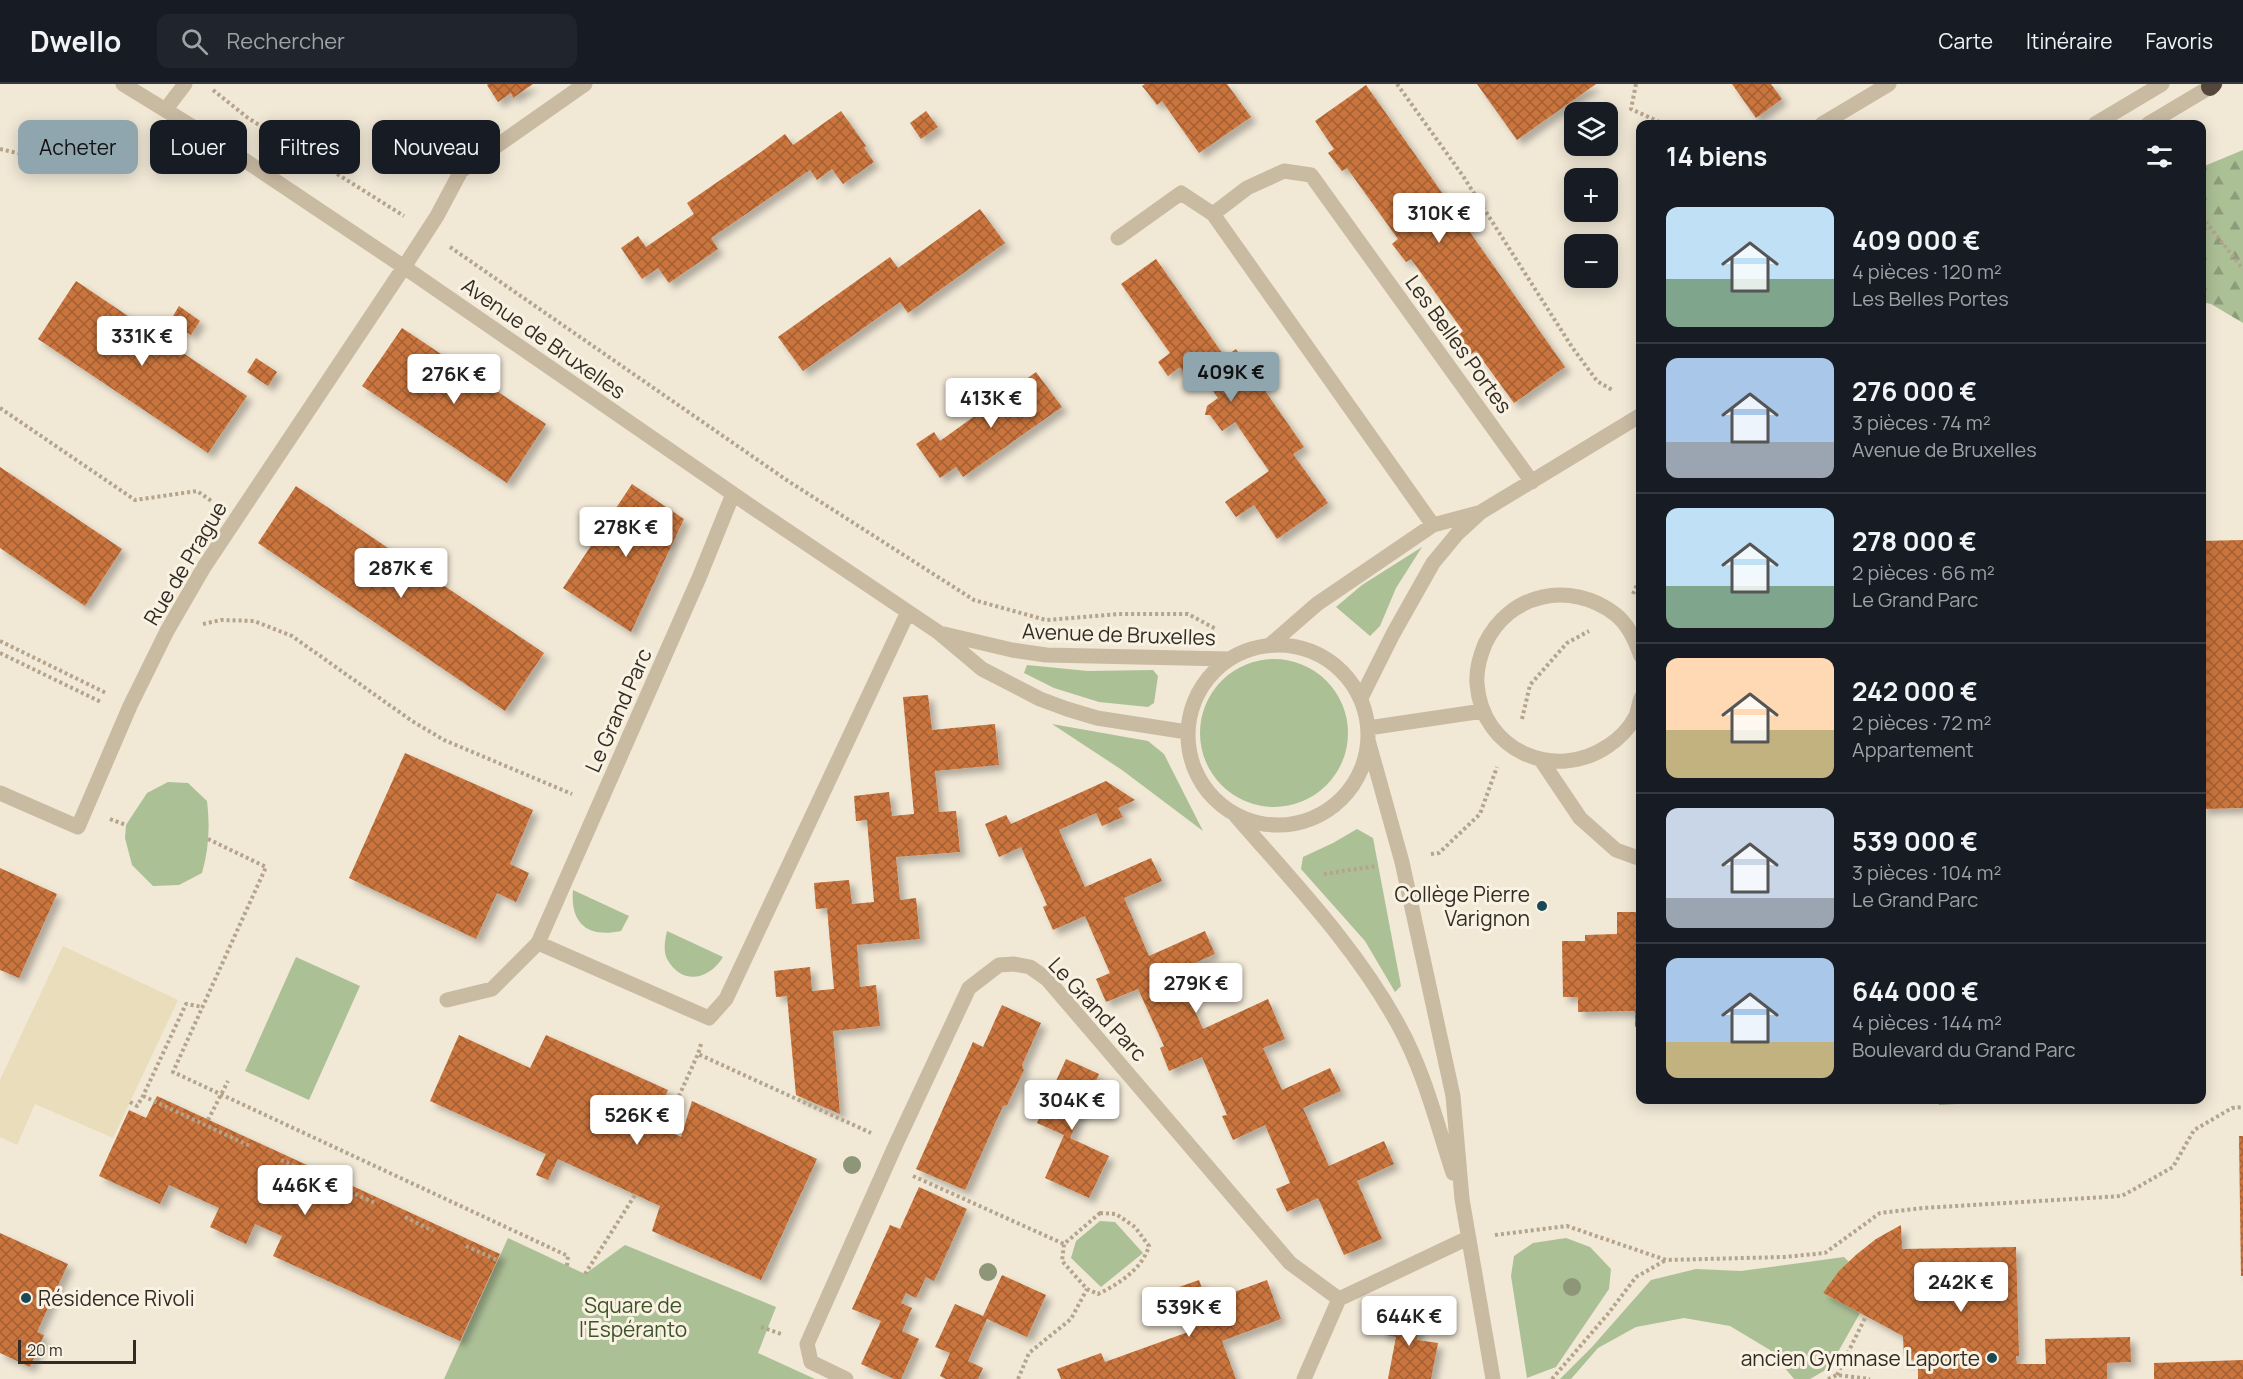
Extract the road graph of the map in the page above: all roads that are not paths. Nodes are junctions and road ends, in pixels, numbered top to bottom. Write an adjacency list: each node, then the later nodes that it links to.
1 (123, 84): 7 (street, Avenue de Bruxelles)
2 (185, 84): 7 (street)
3 (585, 84): 13 (street, Rue de Prague)
4 (1889, 84): 8 (street)
5 (2162, 84): 9 (street)
6 (2213, 85): 10 (street)
7 (166, 110): 13 (street, Avenue de Bruxelles)
8 (1829, 120)
9 (2102, 120)
10 (2155, 120)
11 (1213, 214): 12 (street); 15 (street, Les Belles Portes); 18 (street)
12 (1118, 238)
13 (404, 267): 16 (street, Avenue de Bruxelles); 30 (street, Rue de Prague)
14 (1636, 418): 15 (street)
15 (1532, 482): 17 (street)
16 (733, 494): 19 (street, Avenue de Bruxelles); 33 (street, Le Grand Parc)
17 (1481, 512): 18 (street); 24 (street)
18 (1432, 525): 22 (street)
19 (908, 612): 20 (street, Avenue de Bruxelles); 33 (street)
20 (938, 632): 23 (street, Avenue de Bruxelles); 27 (street, Avenue de Bruxelles)
21 (1636, 642): 25 (street)
22 (1271, 644): 23 (street); 24 (street)
23 (1228, 659): 27 (street)
24 (1361, 698): 28 (street)
25 (1483, 711): 28 (street); 29 (street)
26 (1636, 714): 29 (street)
27 (1188, 732): 31 (street)
28 (1368, 734): 31 (street); 35 (street)
29 (1541, 760): 32 (street)
30 (0, 793)
31 (1234, 814): 35 (street)
32 (1636, 857)
33 (538, 943): 34 (street, Le Grand Parc)
34 (447, 1000)
35 (1462, 1199): 36 (street)
36 (1468, 1238): 37 (street); 40 (street)
37 (1339, 1299): 38 (street, Le Grand Parc); 39 (street)
38 (846, 1379)
39 (1304, 1379)
40 (1493, 1379)

